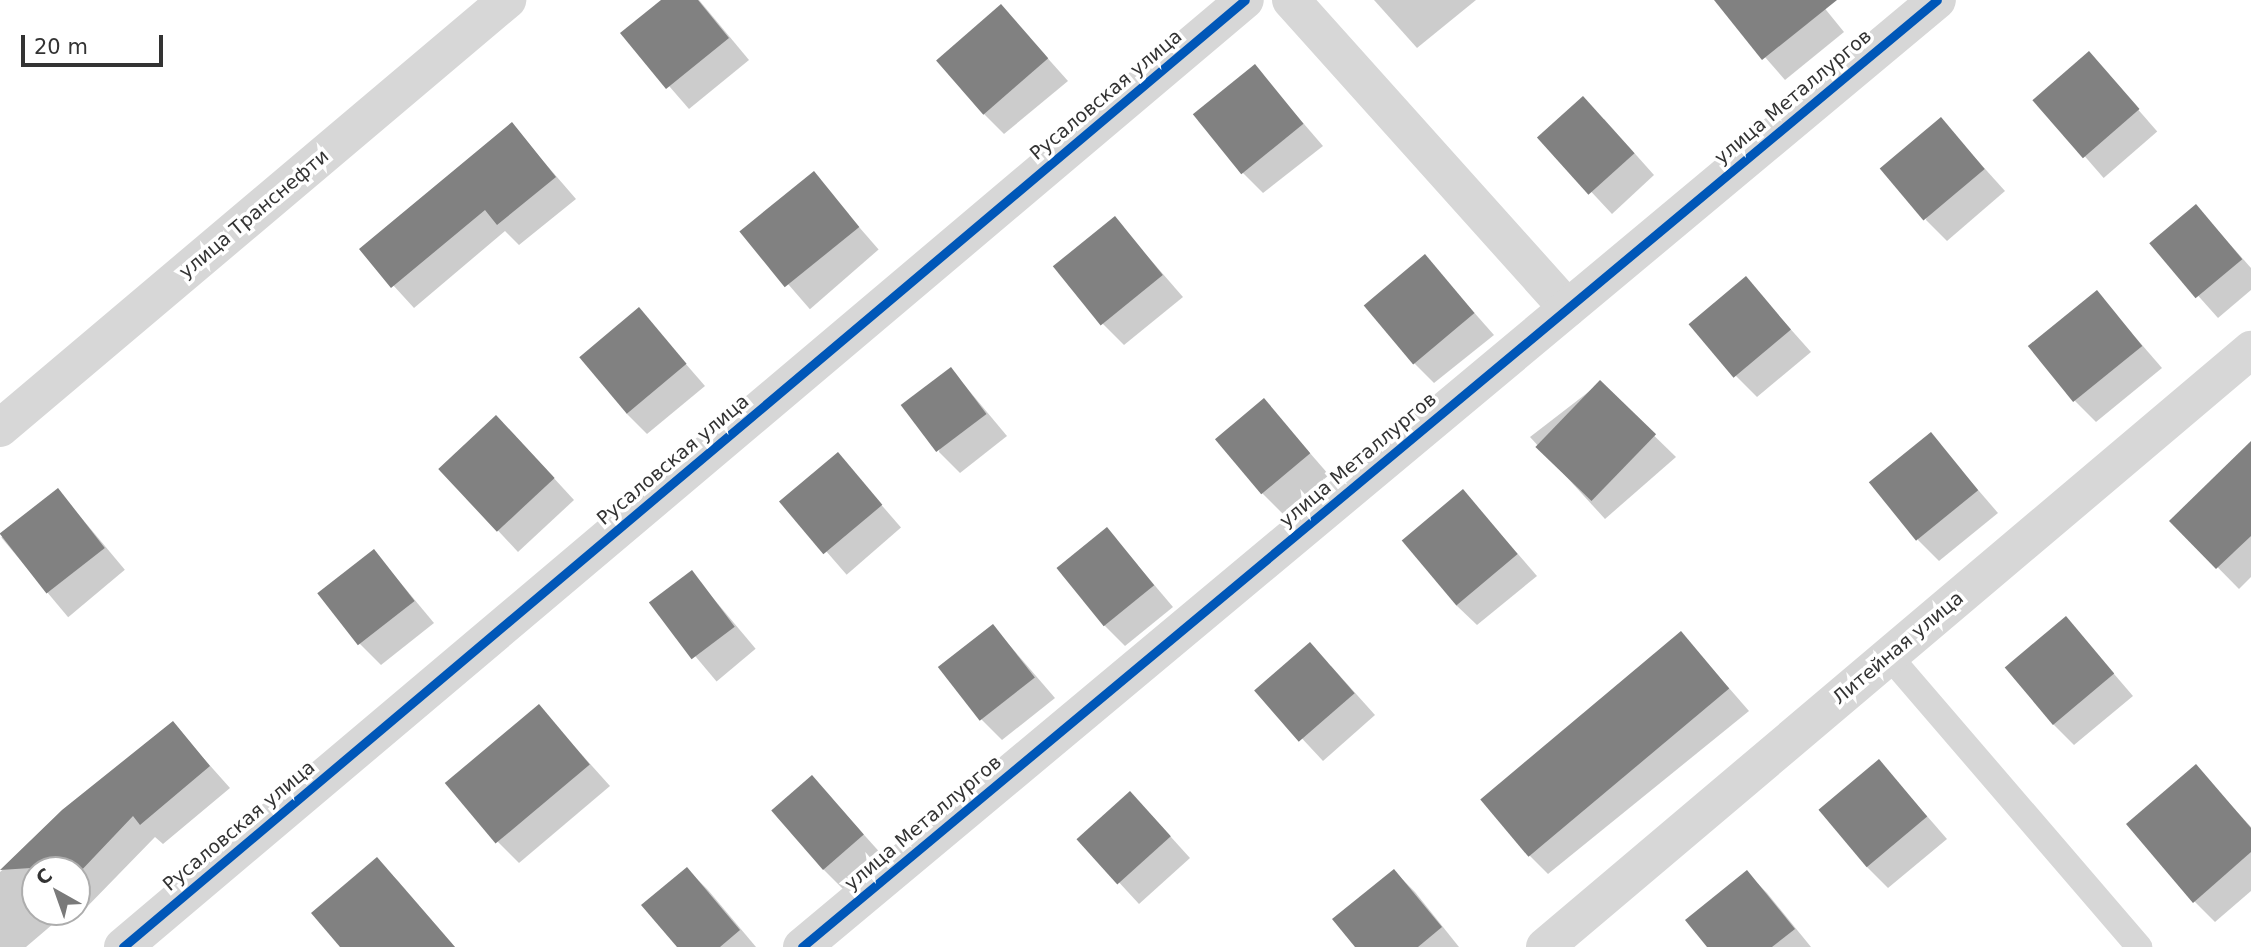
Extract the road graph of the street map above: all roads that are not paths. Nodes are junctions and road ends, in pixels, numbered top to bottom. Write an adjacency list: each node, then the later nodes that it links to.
1 (507, 0): 7 (street, улица Транснефти)
2 (1245, 0): 9 (street, Русаловская улица)
3 (1291, 0): 5 (street)
4 (1937, 0): 5 (street, улица Металлургов)
5 (1567, 308): 10 (street, улица Металлургов)
6 (2251, 350): 8 (street, Литейная улица)
7 (0, 428)
8 (1889, 656): 11 (street, Литейная улица); 12 (lane)
9 (122, 947)
10 (802, 947)
11 (1545, 947)
12 (2139, 947)

